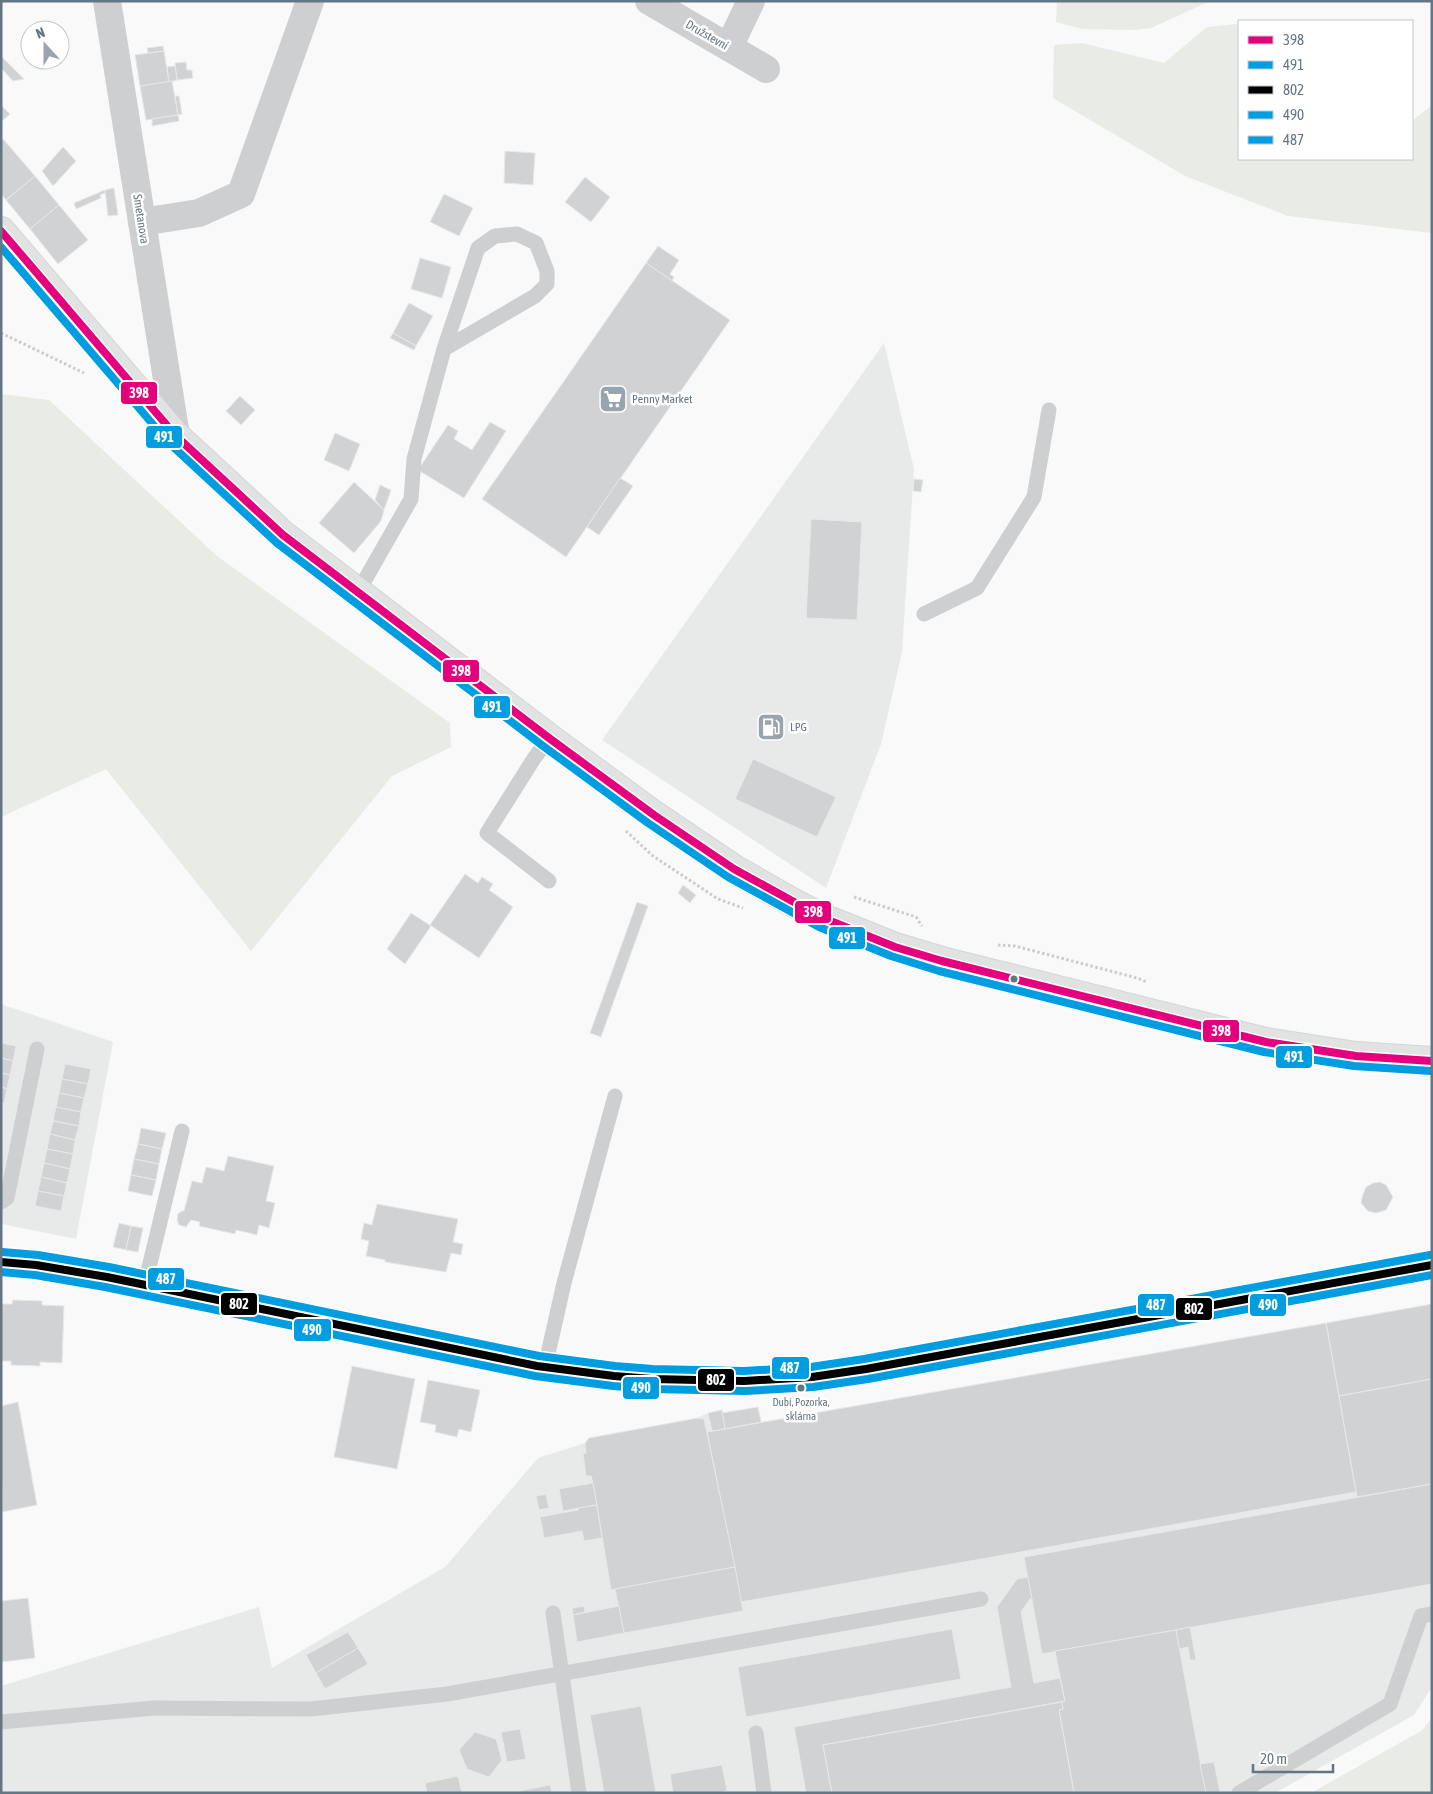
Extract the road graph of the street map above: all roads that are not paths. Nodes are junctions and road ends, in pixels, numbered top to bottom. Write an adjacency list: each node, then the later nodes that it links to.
1 (107, 1): 7 (street, Smetanova)
2 (310, 1): 7 (street)
3 (649, 1): 5 (street, Družstevní)
4 (751, 1): 5 (street)
5 (729, 48): 6 (street, Družstevní)
6 (766, 69)
7 (142, 222): 11 (street, Smetanova)
8 (1, 231): 11 (main road)
9 (444, 349): 9 (lane); 12 (lane)
10 (1049, 410): 13 (lane)
11 (176, 436): 12 (main road)
12 (358, 592): 14 (main road)
13 (924, 614)
14 (549, 738): 15 (lane); 17 (main road)
15 (548, 881)
16 (37, 1049): 20 (lane)
17 (1432, 1061)
18 (615, 1096): 24 (lane)
19 (182, 1131): 23 (lane)
20 (1, 1202)
21 (1, 1262): 23 (main road)
22 (1432, 1265): 24 (main road)
23 (145, 1284): 24 (main road)
24 (545, 1367)
25 (982, 1599): 28 (lane)
26 (553, 1613): 30 (lane, bridge)
27 (1432, 1614): 32 (lane)
28 (1, 1722)
29 (756, 1733): 31 (lane)
30 (579, 1793)
31 (764, 1793)
32 (1239, 1793)

